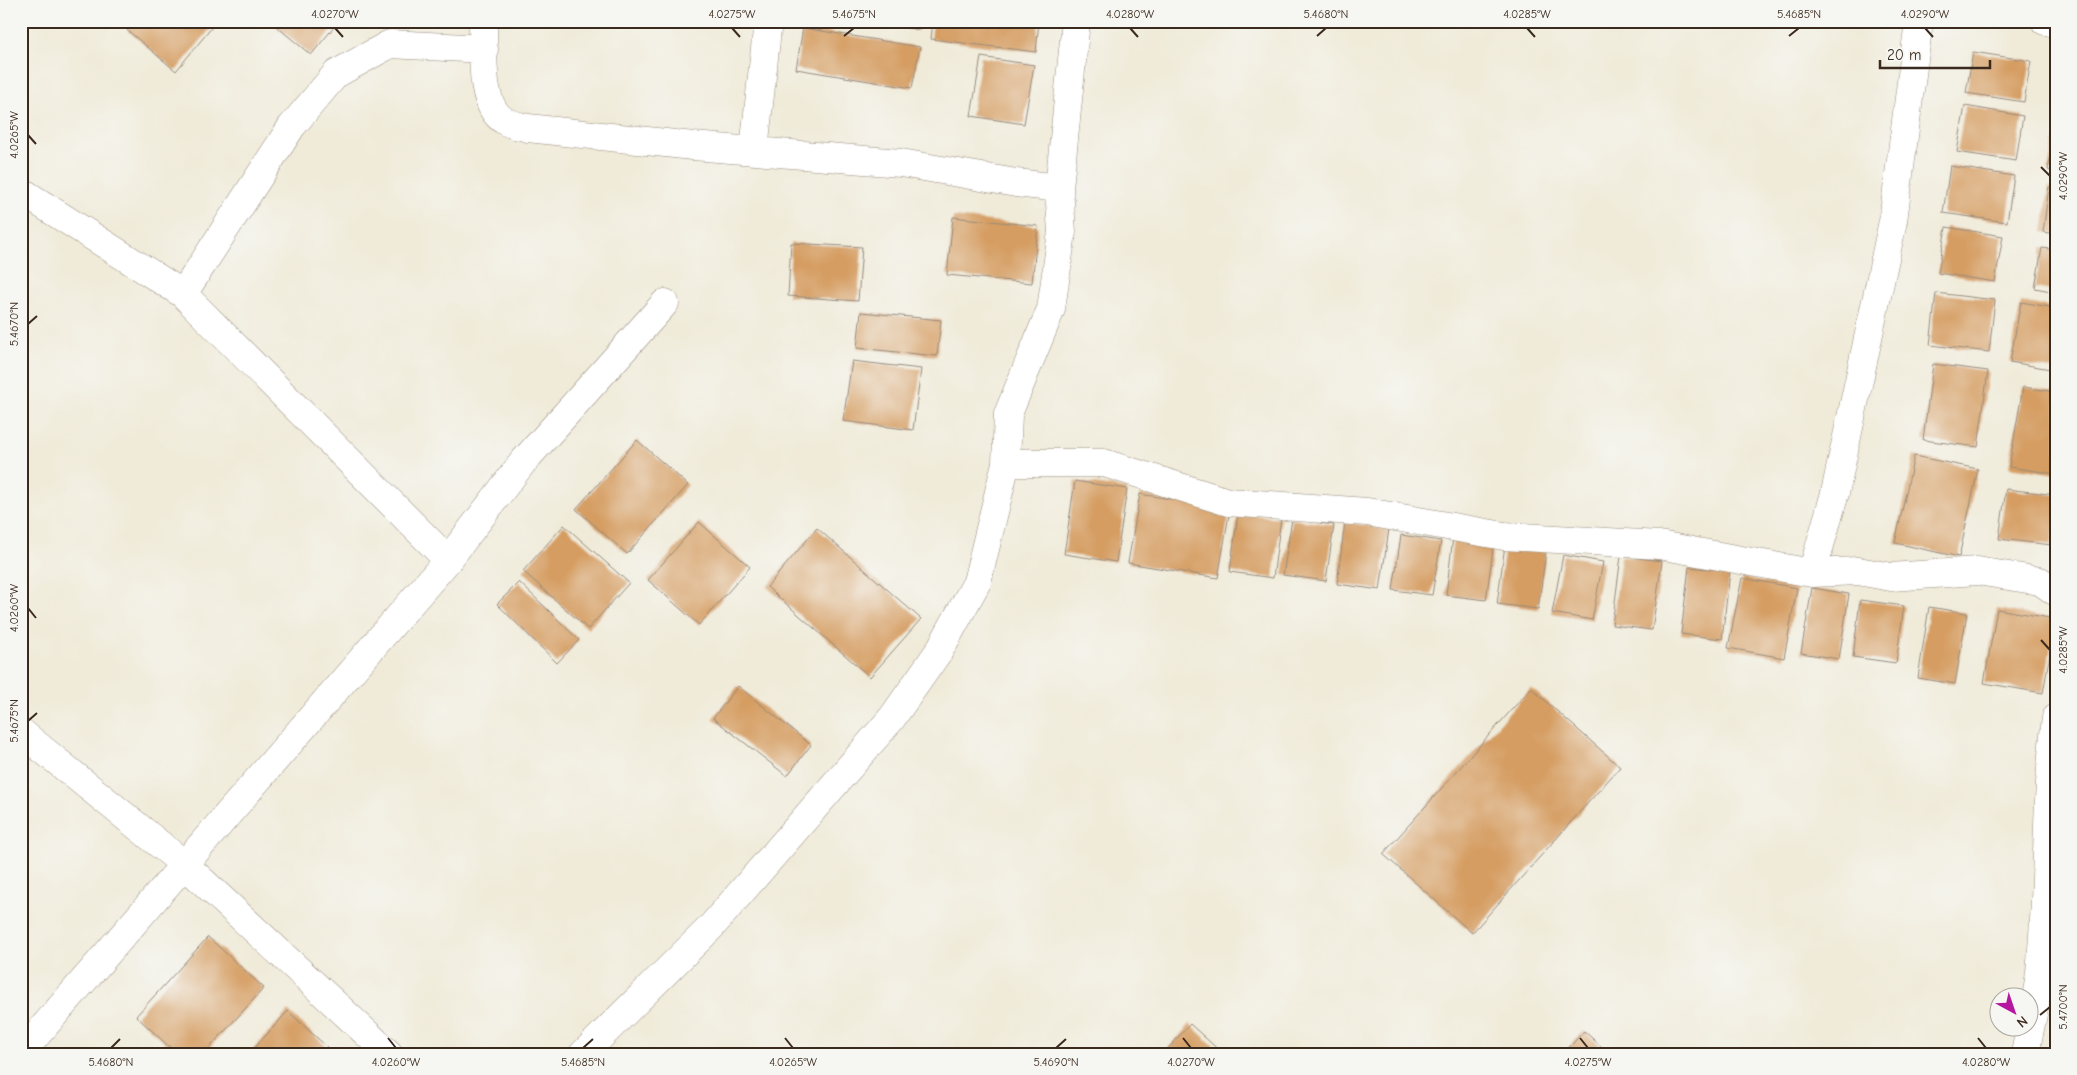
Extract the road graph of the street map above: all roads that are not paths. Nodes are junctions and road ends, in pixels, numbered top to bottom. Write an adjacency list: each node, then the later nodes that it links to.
1 (483, 21): 7 (street)
2 (768, 21): 8 (street)
3 (1076, 21): 9 (street)
4 (1919, 21): 15 (street)
5 (2045, 21): 6 (street)
6 (2056, 23)
7 (484, 49): 8 (street); 11 (street)
8 (754, 150): 9 (street)
9 (1059, 188): 13 (street)
10 (21, 191): 11 (street)
11 (183, 294): 14 (street)
12 (664, 303): 14 (street)
13 (1006, 463): 15 (street); 22 (street)
14 (448, 560): 19 (street)
15 (1812, 573): 16 (street)
16 (2056, 592)
17 (2056, 718): 23 (street)
18 (21, 732): 19 (street)
19 (184, 864): 20 (street); 21 (street)
20 (21, 1053)
21 (389, 1054)
22 (583, 1054)
23 (2025, 1054)

